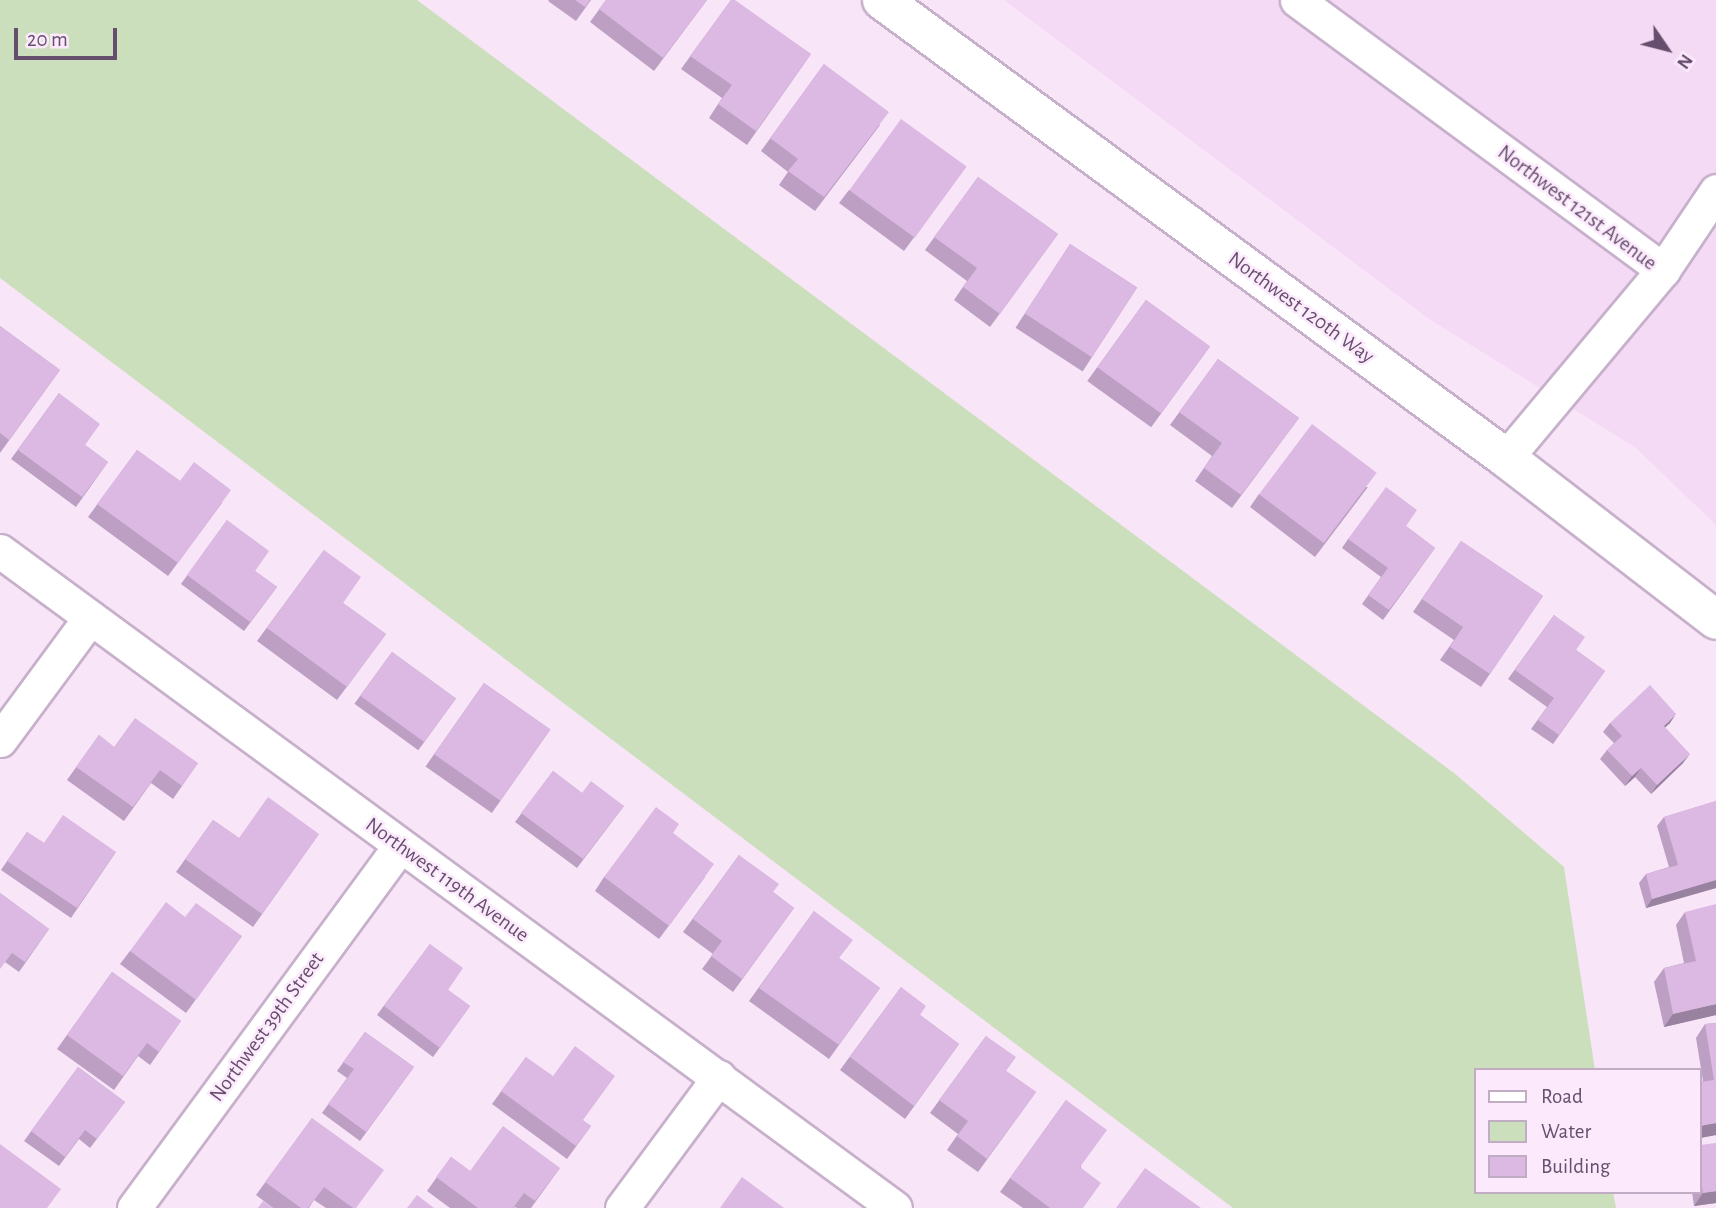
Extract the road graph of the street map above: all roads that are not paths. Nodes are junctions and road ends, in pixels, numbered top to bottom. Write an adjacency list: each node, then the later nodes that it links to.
1 (882, 0): 5 (street, Northwest 120th Way)
2 (1297, 0): 4 (street, Northwest 121st Avenue)
3 (1716, 191): 4 (street)
4 (1663, 270): 5 (street, Northwest 121st Avenue)
5 (1506, 458): 8 (street, Northwest 120th Way)
6 (0, 551): 7 (street, Northwest 119th Avenue)
7 (90, 618): 9 (street); 10 (street, Northwest 119th Avenue)
8 (1716, 620)
9 (0, 740)
10 (400, 846): 11 (street, Northwest 119th Avenue); 12 (street, Northwest 39th Street)
11 (719, 1077): 13 (street); 14 (street, Northwest 119th Avenue)
12 (134, 1208)
13 (622, 1208)
14 (895, 1208)

